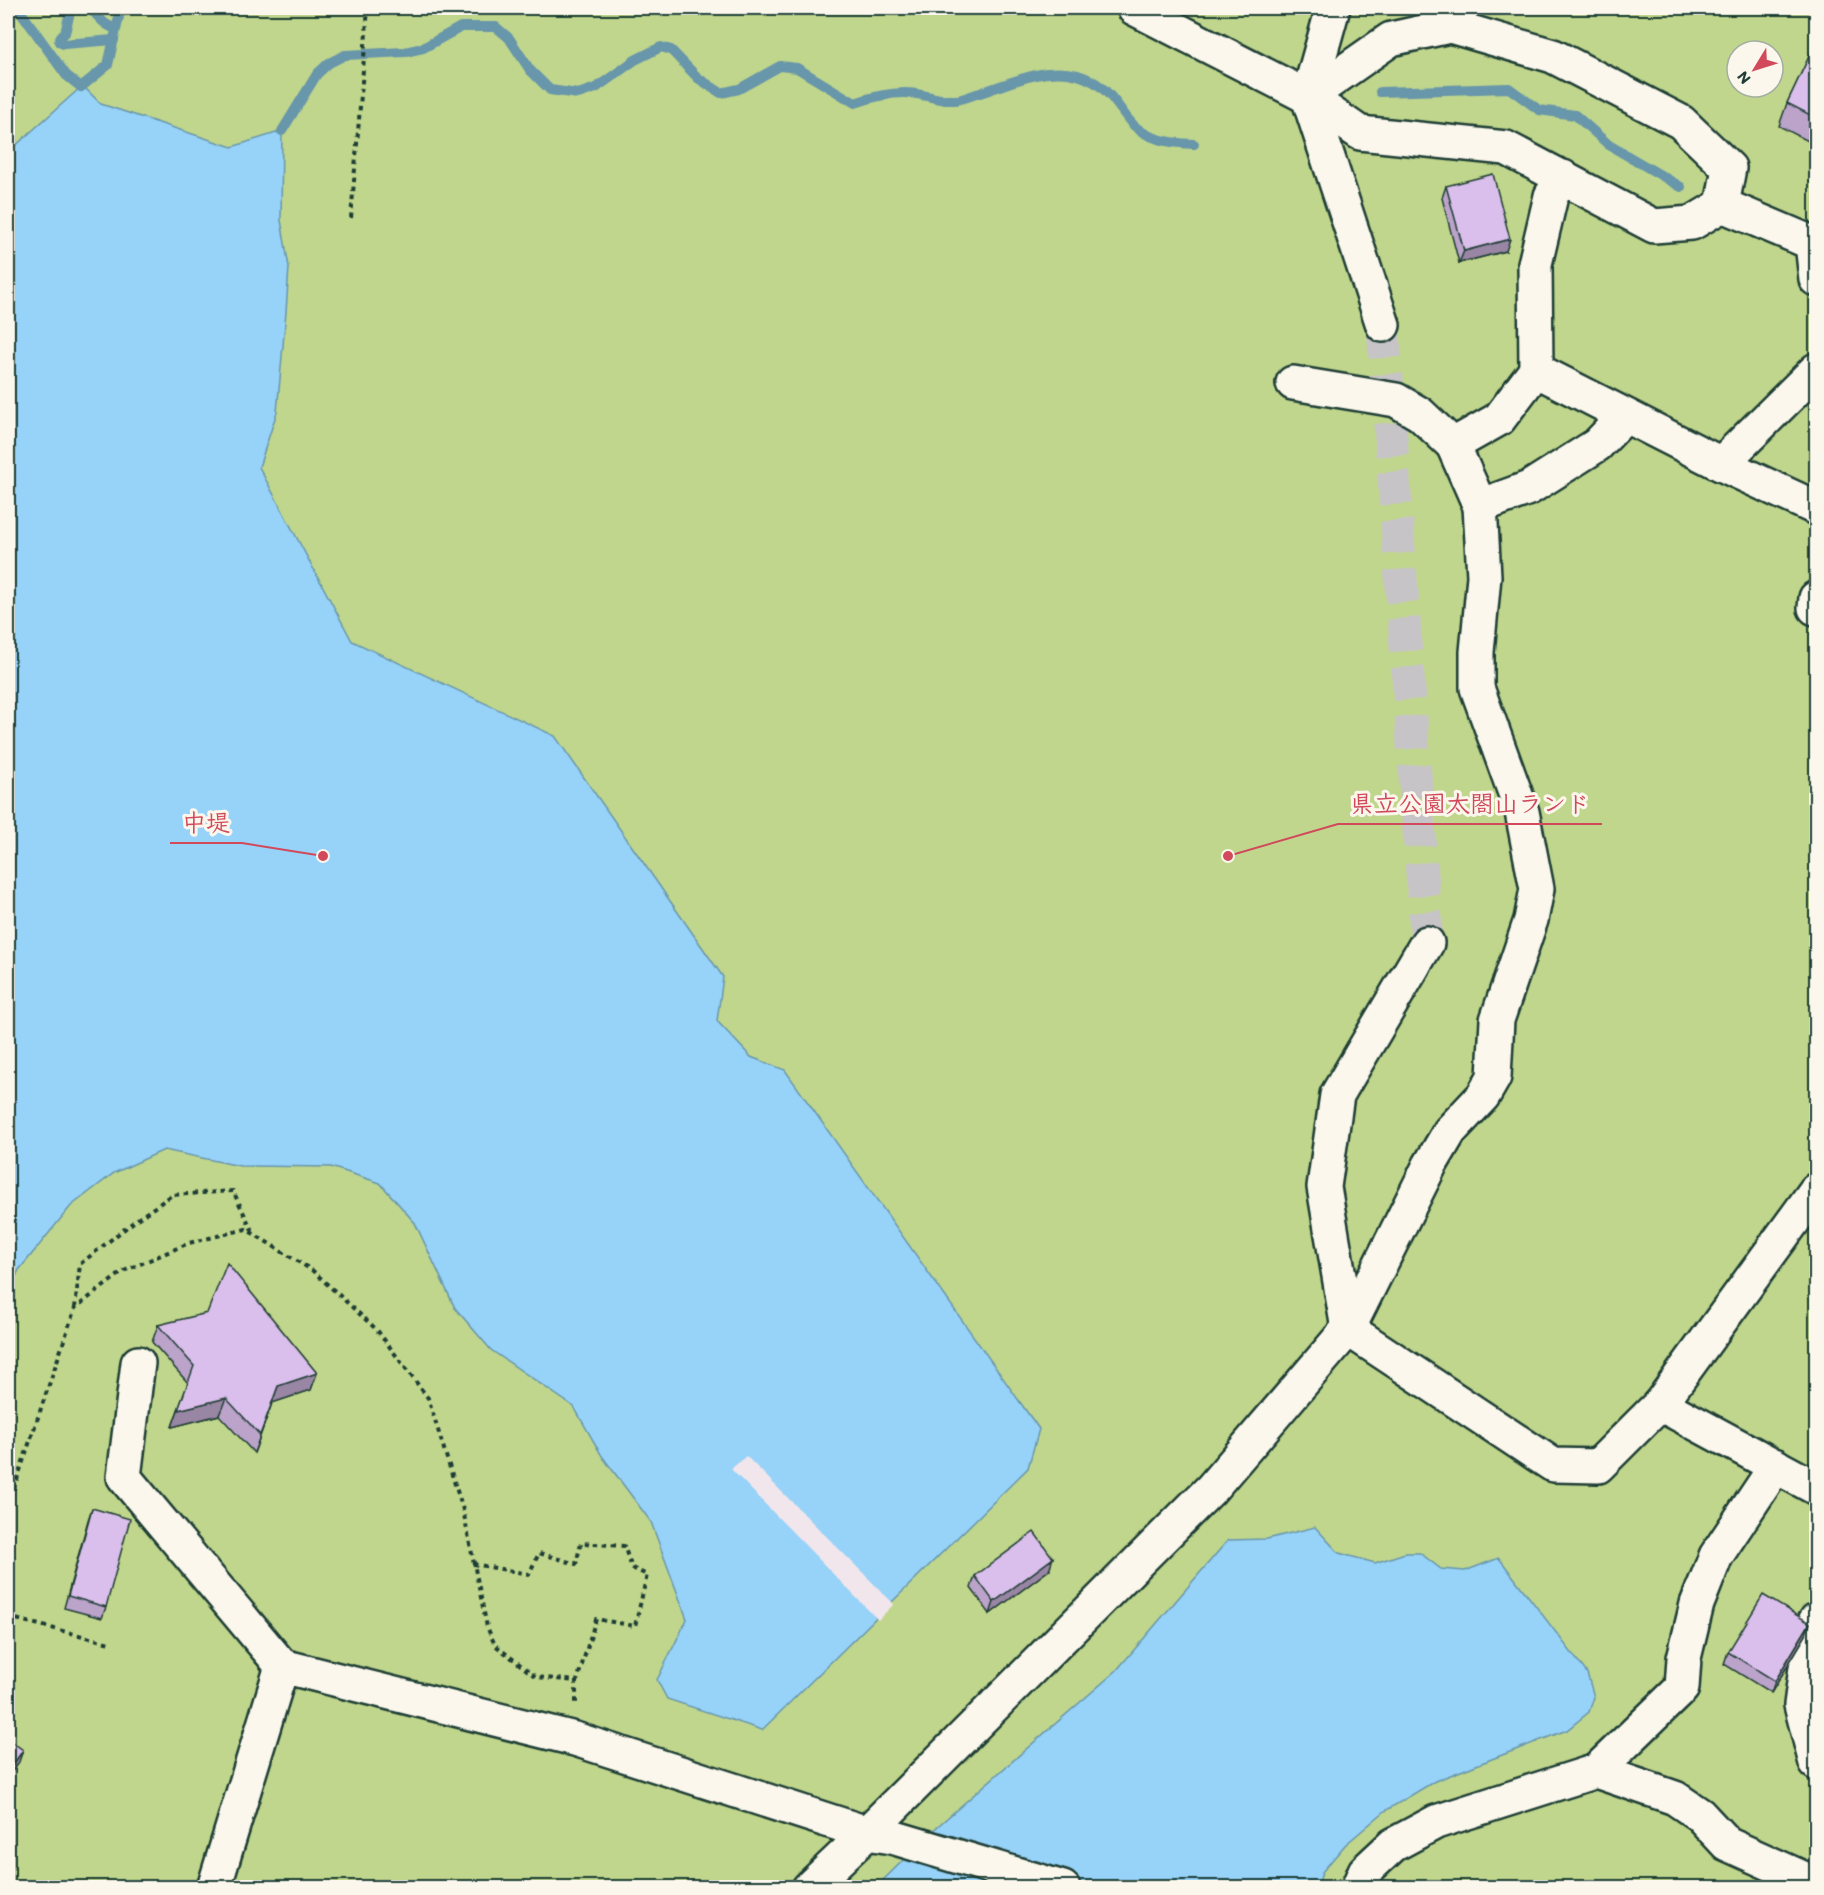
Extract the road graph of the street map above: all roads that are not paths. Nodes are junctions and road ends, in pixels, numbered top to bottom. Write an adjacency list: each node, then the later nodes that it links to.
1 (1134, 8): 3 (street)
2 (1333, 8): 3 (street)
3 (1308, 97): 4 (street); 5 (street); 8 (street)
4 (1563, 177): 5 (street); 9 (street)
5 (1722, 205): 6 (street)
6 (1814, 242): 7 (street)
7 (1816, 279)
8 (1383, 325)
9 (1536, 370): 12 (street); 13 (street)
10 (1816, 370): 14 (street)
11 (1293, 383): 13 (street)
12 (1625, 416): 14 (street); 15 (street)
13 (1453, 445): 15 (street)
14 (1720, 464): 16 (street)
15 (1480, 506): 19 (street)
16 (1816, 508)
17 (1427, 943): 19 (street)
18 (1816, 1190): 21 (street)
19 (1348, 1329): 21 (street); 28 (street)
20 (138, 1363): 25 (street)
21 (1660, 1404): 22 (street)
22 (1776, 1466): 23 (street); 27 (street)
23 (1816, 1488)
24 (1816, 1620): 26 (street)
25 (282, 1666): 28 (street); 30 (street)
26 (1816, 1763)
27 (1596, 1772): 29 (street); 33 (street)
28 (880, 1835): 31 (street); 32 (street)
29 (1816, 1884)
30 (214, 1887)
31 (808, 1887)
32 (1063, 1887)
33 (1358, 1887)

